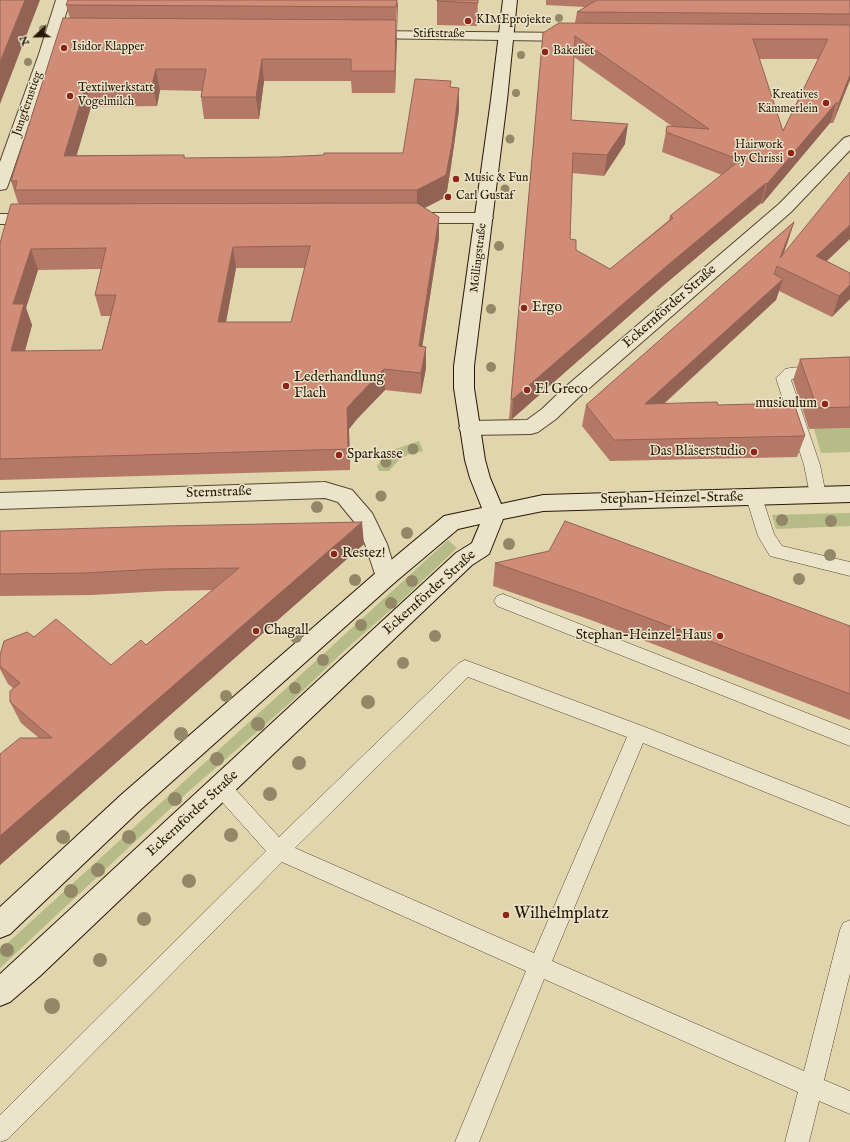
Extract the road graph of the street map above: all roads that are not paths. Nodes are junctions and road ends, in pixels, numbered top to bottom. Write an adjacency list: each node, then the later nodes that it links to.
1 (63, 0): 3 (street, Jungfernstieg)
2 (510, 0): 6 (street, Möllingstraße)
3 (52, 34): 4 (street); 9 (street, Jungfernstieg)
4 (99, 34)
5 (350, 35): 6 (street, Stiftstraße)
6 (506, 36): 7 (street, Stiftstraße); 11 (street, Möllingstraße)
7 (588, 37)
8 (850, 141): 15 (street, Eckernförder Straße)
9 (0, 185)
10 (393, 218): 11 (street)
11 (484, 218): 15 (street, Möllingstraße)
12 (0, 219): 13 (street)
13 (55, 219)
14 (850, 365): 17 (lane)
15 (469, 428): 20 (street, Möllingstraße)
16 (850, 494): 17 (street, Stephan-Heinzel-Straße)
17 (818, 495): 18 (street, Stephan-Heinzel-Straße)
18 (754, 497): 20 (street, Stephan-Heinzel-Straße); 21 (lane)
19 (0, 501): 22 (street, Sternstraße)
20 (494, 514): 22 (street); 26 (street, Eckernförder Straße)
21 (850, 569)
22 (386, 576): 29 (street)
23 (503, 601): 25 (lane)
24 (638, 732): 27 (lane); 28 (lane); 31 (lane)
25 (850, 738)
26 (221, 787): 28 (lane); 32 (street, Eckernförder Straße)
27 (850, 817)
28 (279, 851): 31 (lane); 35 (lane)
29 (0, 925)
30 (850, 930): 33 (lane)
31 (539, 965): 33 (lane); 36 (lane)
32 (0, 992)
33 (811, 1086): 34 (lane); 37 (lane)
34 (850, 1103)
35 (0, 1131)
36 (467, 1142)
37 (797, 1142)

